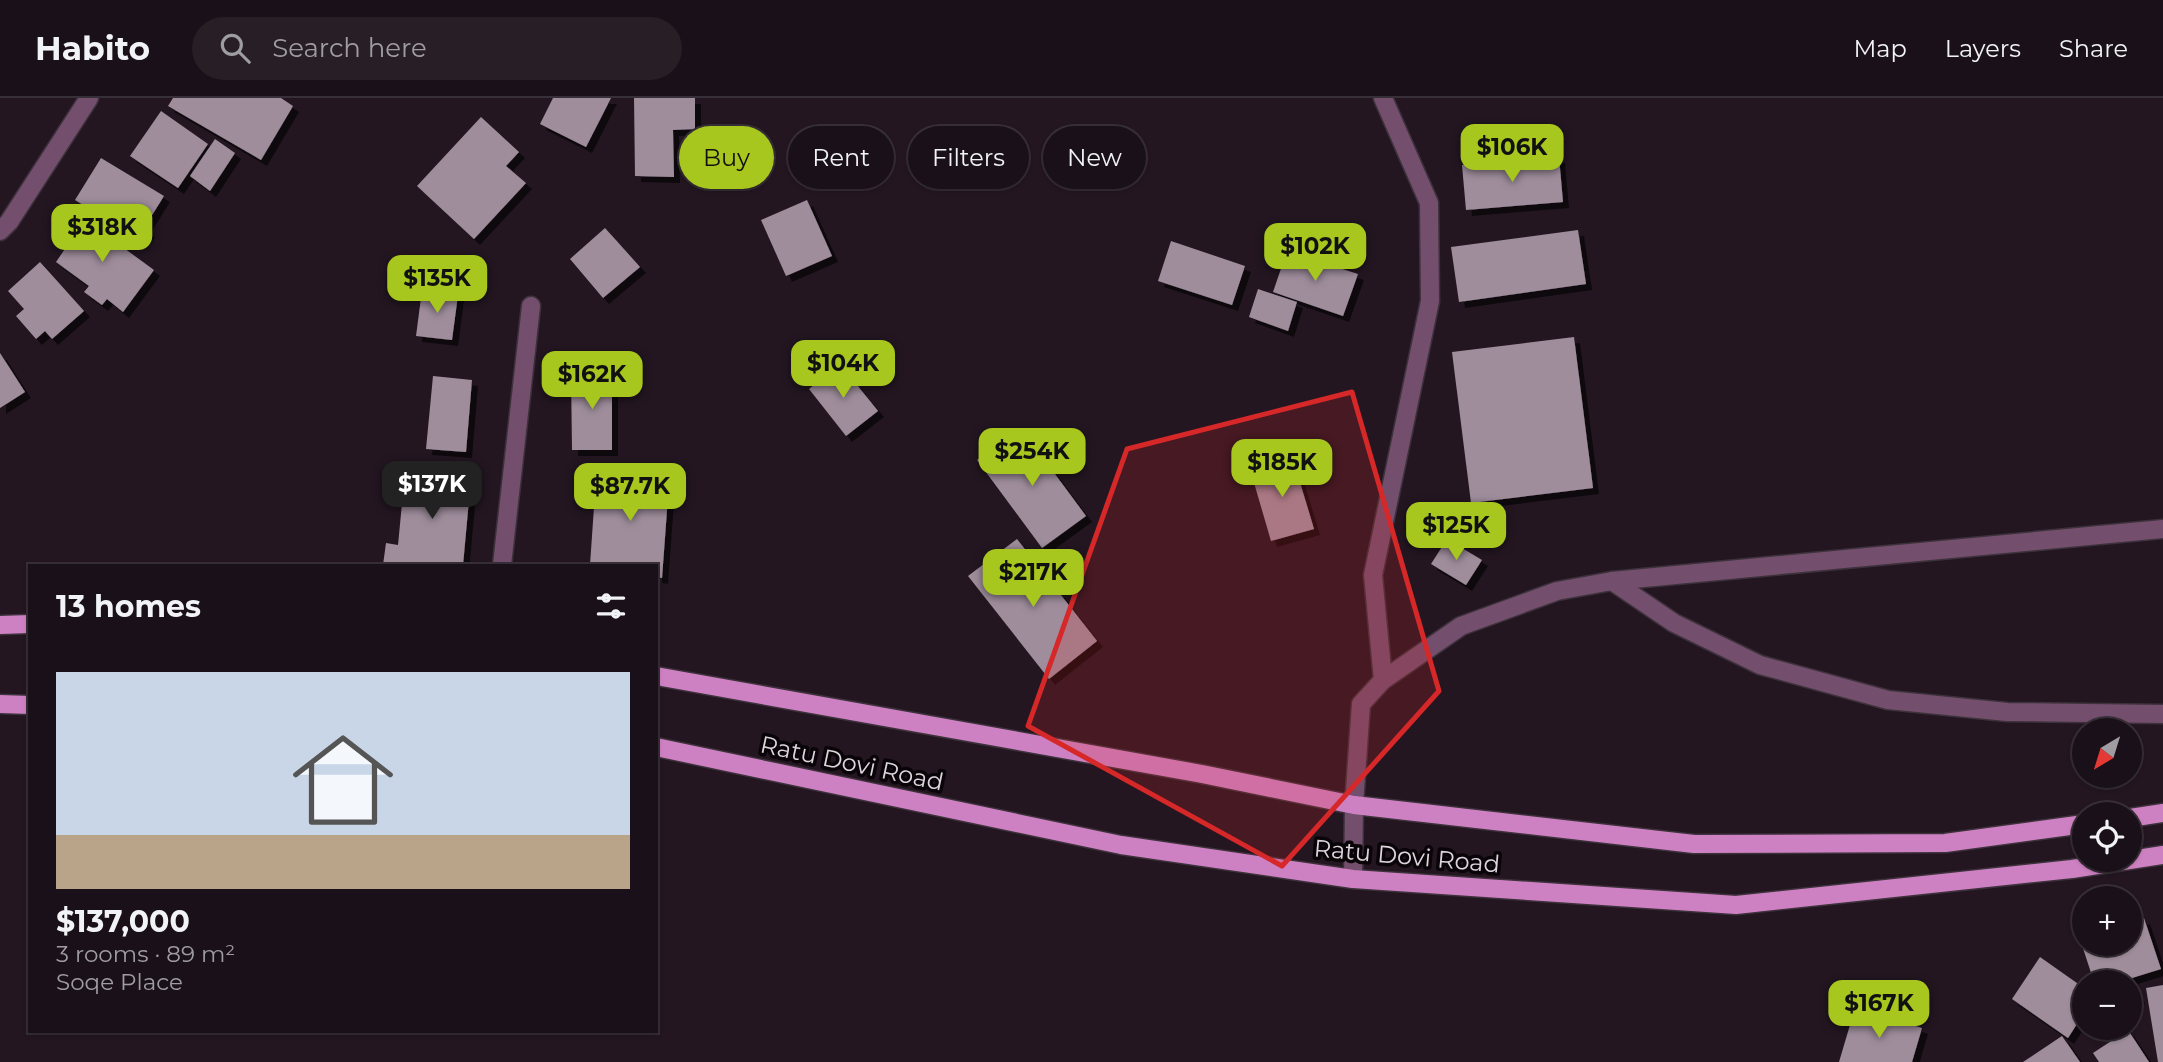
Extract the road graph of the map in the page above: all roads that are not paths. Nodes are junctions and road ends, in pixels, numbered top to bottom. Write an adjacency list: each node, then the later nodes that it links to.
1 (89, 98): 3 (street)
2 (1383, 98): 11 (street)
3 (0, 231)
4 (531, 306): 6 (street)
5 (2163, 529): 7 (street)
6 (502, 564)
7 (1612, 581): 11 (street); 14 (street)
8 (28, 624): 9 (main road)
9 (0, 625)
10 (658, 676): 16 (main road, Ratu Dovi Road)
11 (1383, 680): 16 (street)
12 (0, 704): 13 (main road)
13 (28, 705)
14 (2163, 714)
15 (658, 747): 21 (main road, Ratu Dovi Road)
16 (1354, 805): 19 (main road, Ratu Dovi Road); 21 (street)
17 (2163, 813): 18 (main road)
18 (2142, 816)
19 (2072, 826)
20 (2163, 855): 21 (main road, Ratu Dovi Road)
21 (1353, 879)

